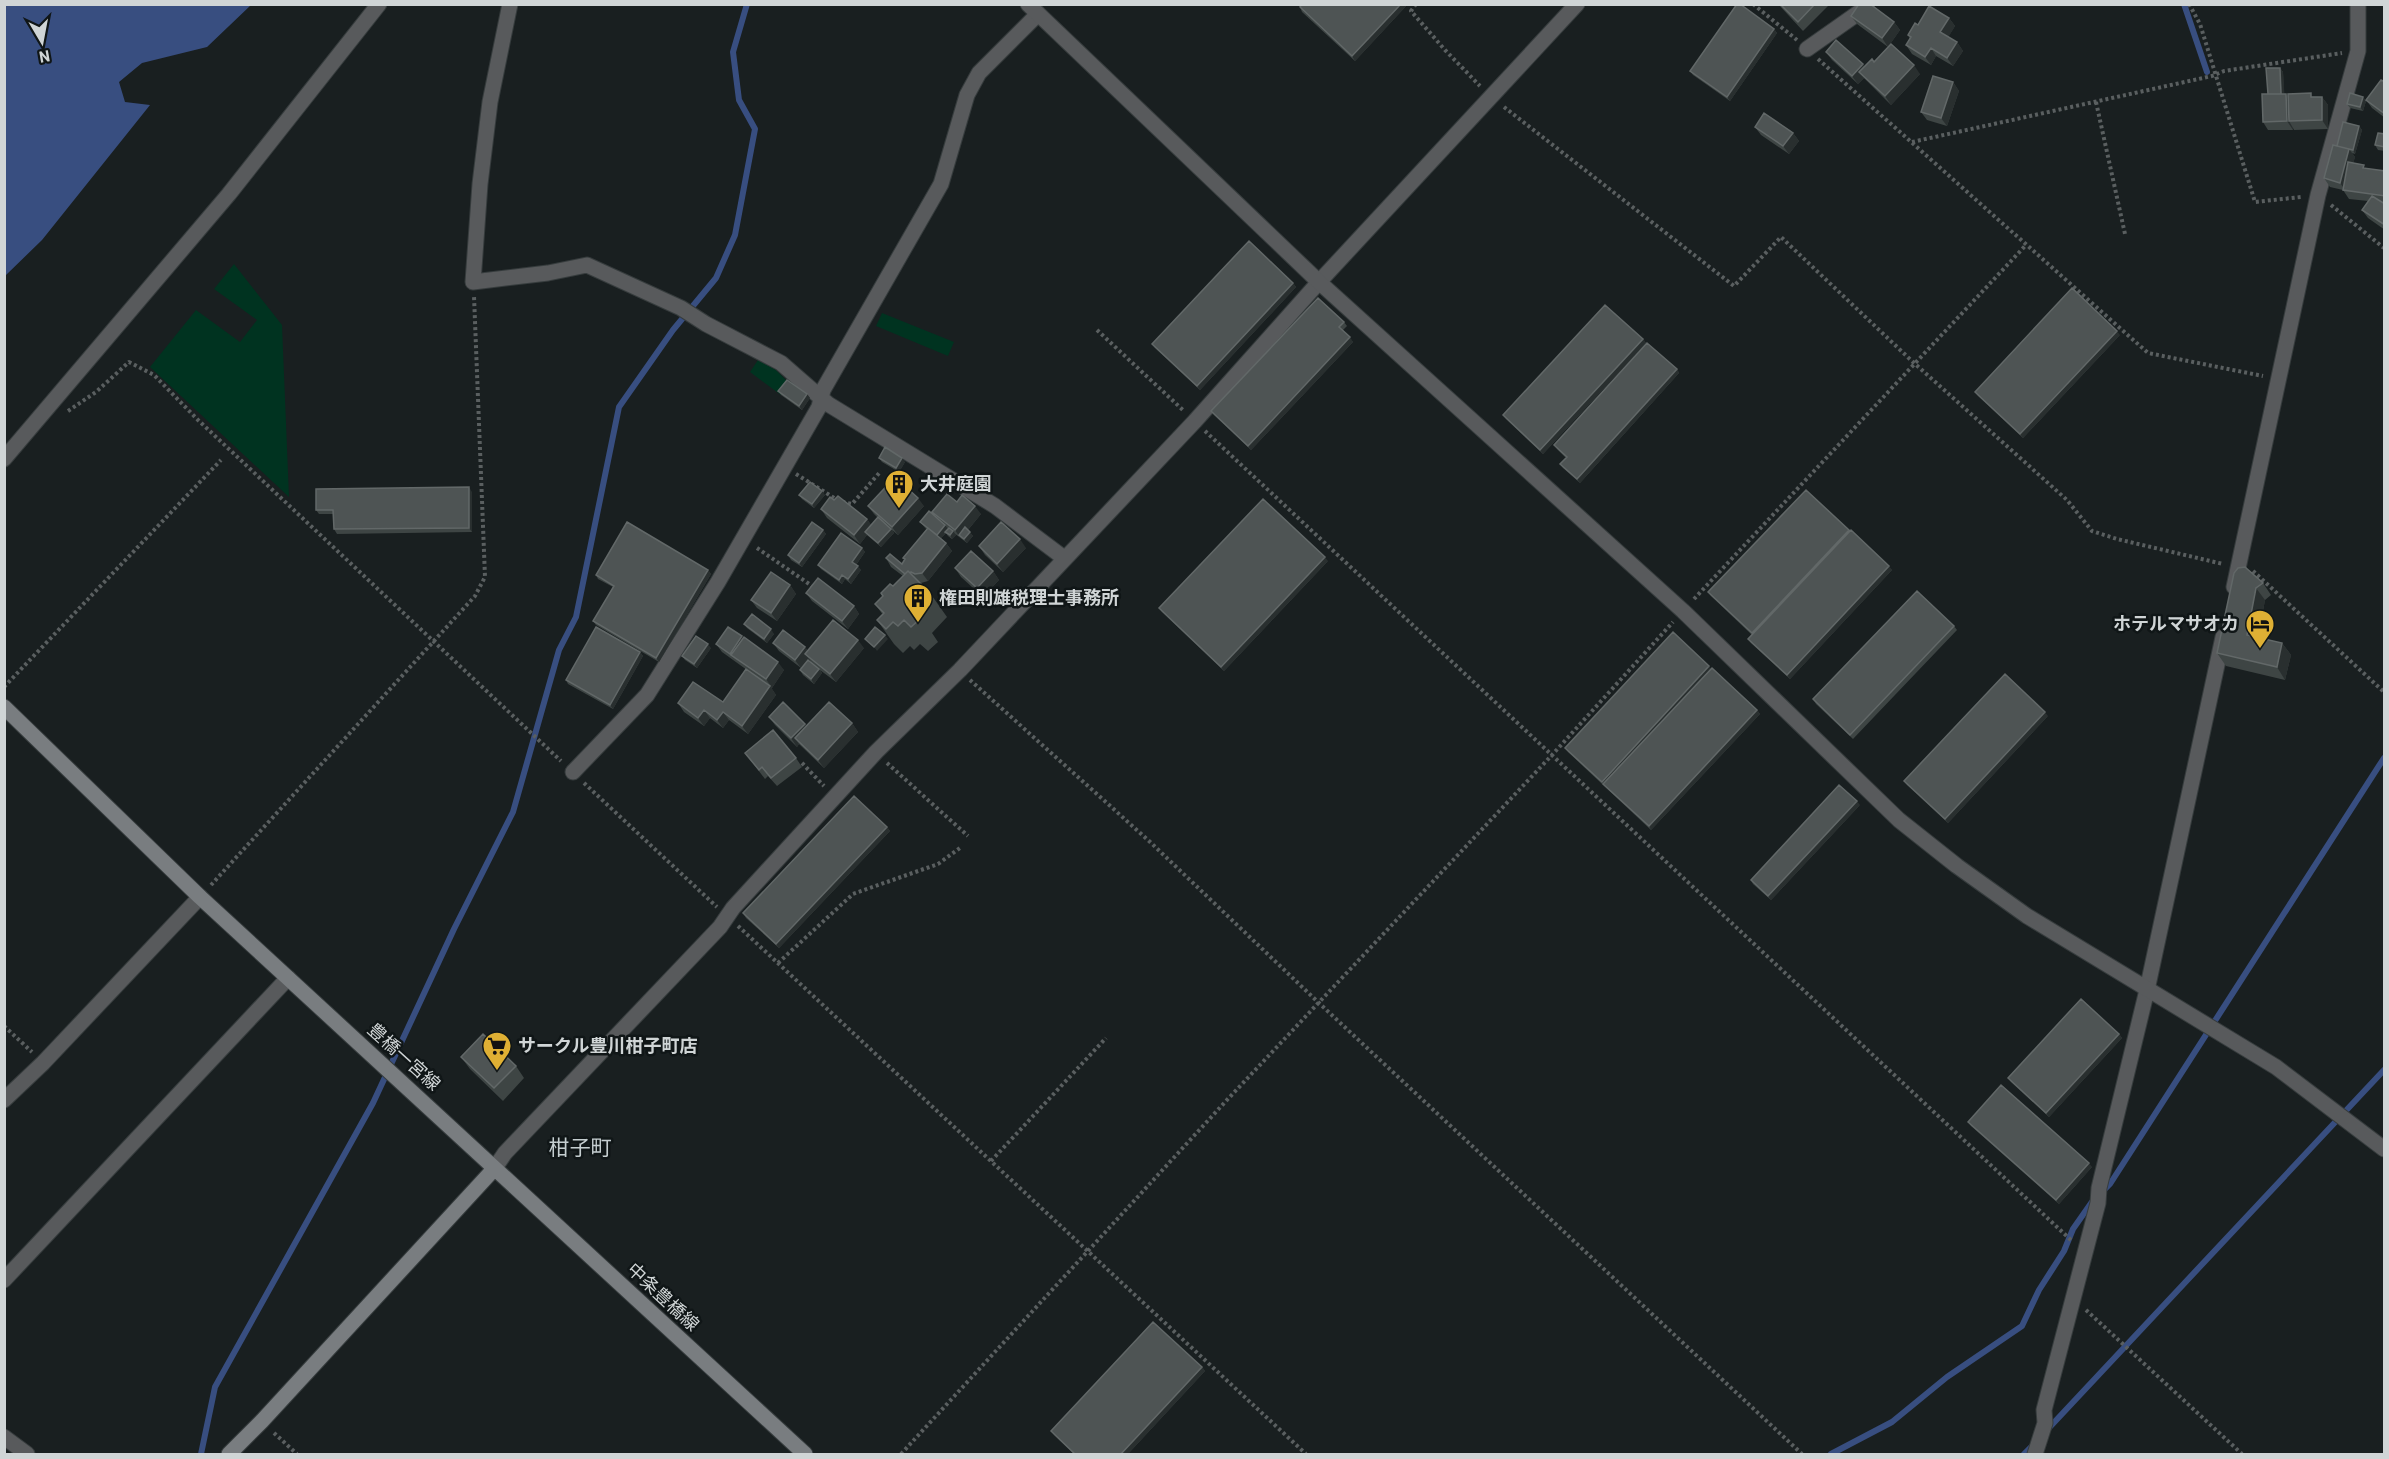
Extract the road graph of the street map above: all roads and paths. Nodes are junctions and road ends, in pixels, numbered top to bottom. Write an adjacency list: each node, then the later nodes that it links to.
1 (379, 4): 28 (street)
2 (510, 4): 20 (street)
3 (1416, 4): 13 (path)
4 (1577, 4): 13 (street)
5 (1753, 4): 10 (path)
6 (1867, 4): 10 (street)
7 (2189, 4): 12 (path)
8 (2358, 4): 11 (street)
9 (1033, 9): 21 (street); 25 (street)
10 (1807, 49): 15 (path)
11 (2358, 51): 12 (path); 16 (street)
12 (2216, 74): 14 (path); 16 (path)
13 (1491, 97): 21 (street); 23 (path)
14 (2096, 102): 15 (path); 17 (path)
15 (1912, 143): 18 (path)
16 (2318, 195): 19 (path); 24 (street)
17 (2125, 234)
18 (2026, 245): 23 (path); 24 (path)
19 (2385, 248)
20 (473, 282): 25 (street); 39 (path)
21 (1320, 282): 27 (street); 37 (street)
22 (1097, 330): 27 (path)
23 (1914, 363): 34 (path); 37 (path)
24 (2279, 379): 34 (street)
25 (821, 398): 33 (street); 47 (street)
26 (67, 412): 39 (path)
27 (1195, 421): 33 (street); 45 (path)
28 (4, 459)
29 (220, 460): 41 (path)
30 (881, 471): 31 (path)
31 (794, 473)
32 (754, 547): 35 (path)
33 (1064, 558): 40 (street)
34 (2239, 563): 36 (street); 42 (path)
35 (815, 589)
36 (2231, 602)
37 (1683, 611): 45 (path); 55 (street)
38 (2226, 625): 55 (street)
39 (432, 642): 47 (path); 51 (path)
40 (960, 670): 44 (street); 56 (path)
41 (4, 687)
42 (2385, 692)
43 (4, 707): 51 (main road, 豊橋一宮線)
44 (876, 752): 48 (street); 49 (path)
45 (1552, 755): 56 (path); 64 (path)
46 (802, 763): 48 (path)
47 (573, 772): 52 (path)
48 (835, 797): 52 (street)
49 (968, 836)
50 (960, 848): 53 (path)
51 (200, 897): 54 (main road, 豊橋一宮線); 59 (street)
52 (728, 917): 53 (path); 63 (street)
53 (778, 963): 62 (path)
54 (288, 978): 63 (main road, 豊橋一宮線); 66 (street)
55 (2147, 990): 61 (street); 67 (street)
56 (1320, 1004): 65 (path); 76 (path)
57 (4, 1026): 59 (path)
58 (1106, 1038): 62 (path)
59 (43, 1063): 60 (street)
60 (4, 1100)
61 (2385, 1149)
62 (991, 1161): 65 (path)
63 (494, 1169): 68 (main road); 73 (main road, 中条豊橋線)
64 (2066, 1235)
65 (1089, 1252): 74 (path); 75 (path)
66 (4, 1280)
67 (2074, 1300): 77 (street); 78 (path)
68 (262, 1421): 71 (main road); 72 (path)
69 (4, 1437): 70 (street)
70 (27, 1455)
71 (229, 1455)
72 (297, 1455)
73 (805, 1455)
74 (901, 1455)
75 (1306, 1455)
76 (1802, 1455)
77 (2035, 1455)
78 (2242, 1455)

